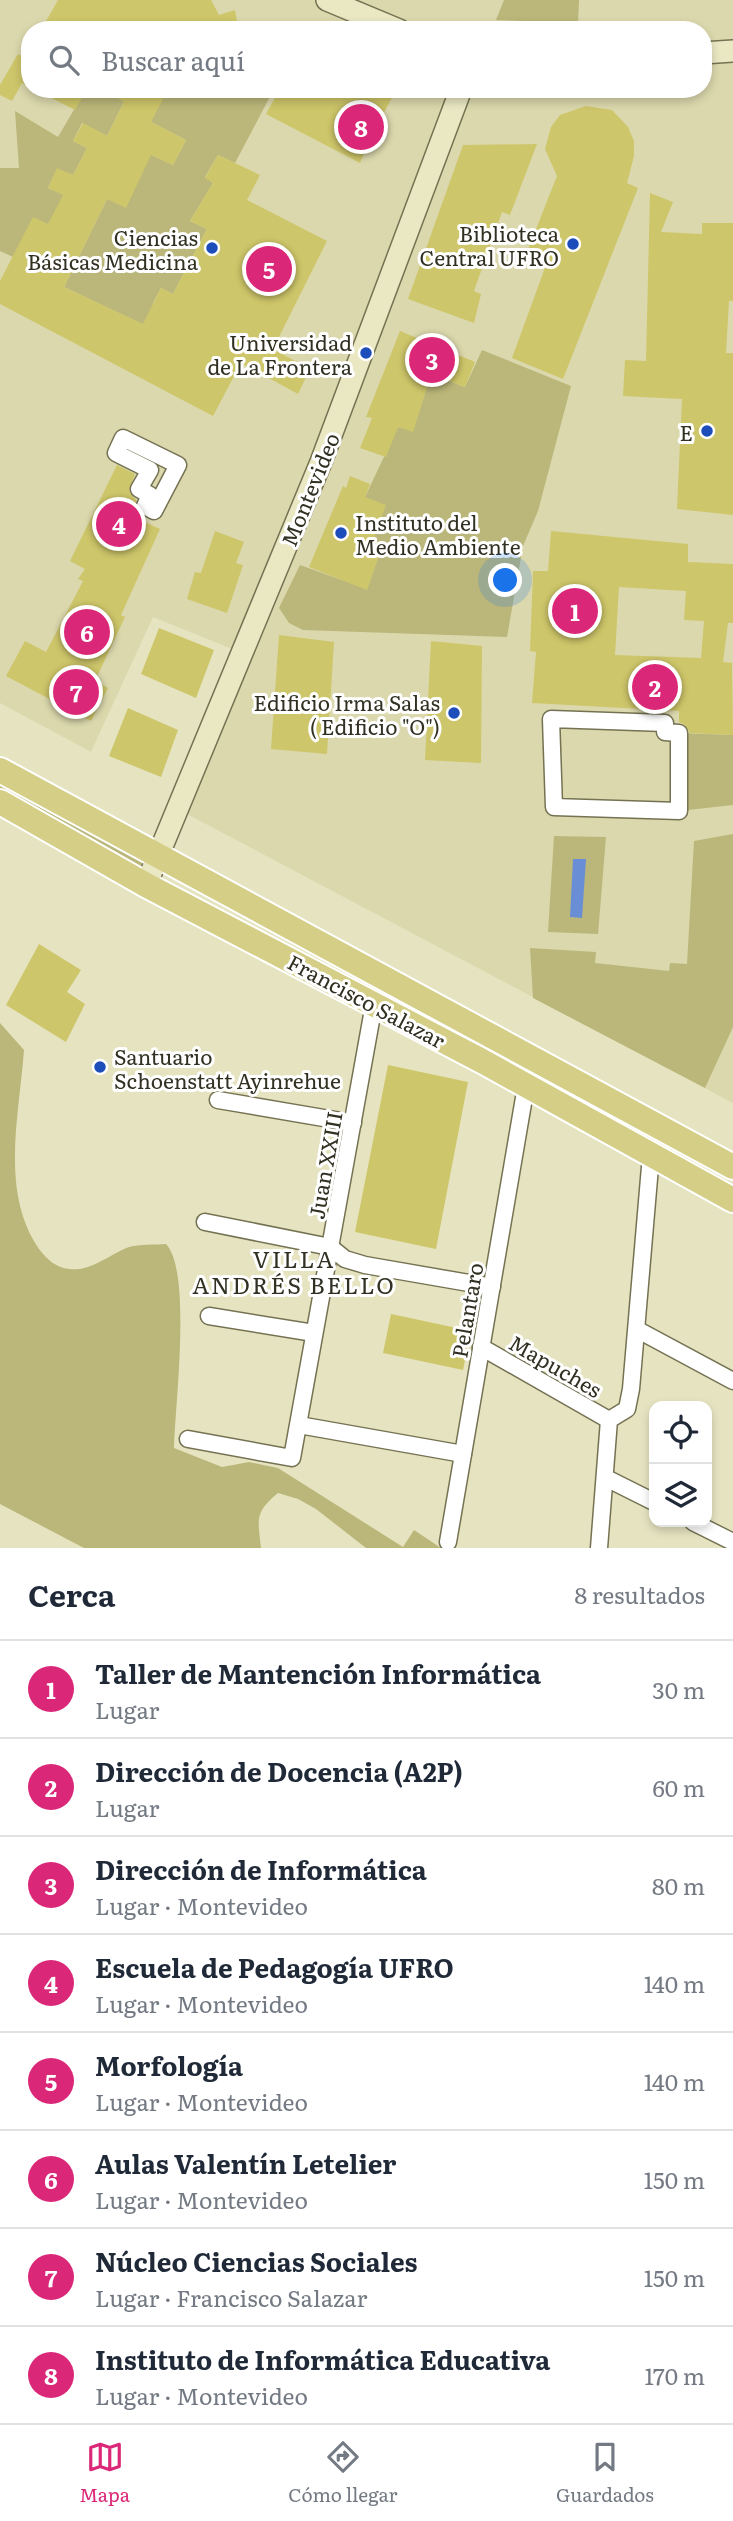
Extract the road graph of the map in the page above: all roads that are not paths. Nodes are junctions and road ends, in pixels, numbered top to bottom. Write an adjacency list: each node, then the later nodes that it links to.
1 (327, 0): 2 (street)
2 (377, 21)
3 (733, 51): 4 (street)
4 (712, 52)
5 (458, 98): 10 (street, Montevideo)
6 (154, 511): 6 (street)
7 (679, 733): 7 (street)
8 (0, 770): 10 (main road, Francisco Salazar)
9 (0, 802): 11 (main road, Francisco Salazar)
10 (156, 855): 11 (street, Montevideo); 17 (main road, Francisco Salazar)
11 (146, 885): 12 (main road, Francisco Salazar)
12 (374, 1004): 13 (main road, Francisco Salazar); 15 (street, Juan XXIII)
13 (526, 1086): 16 (main road, Francisco Salazar); 21 (street, Pelantaro)
14 (218, 1100): 15 (street)
15 (353, 1123): 20 (street, Juan XXIII)
16 (651, 1155): 18 (main road, Francisco Salazar); 23 (street)
17 (733, 1167)
18 (733, 1200)
19 (205, 1222): 20 (street)
20 (330, 1247): 21 (street); 24 (street, Juan XXIII)
21 (492, 1287): 25 (street, Pelantaro)
22 (209, 1316): 24 (street)
23 (638, 1330): 26 (street); 27 (street)
24 (314, 1334): 28 (street, Juan XXIII)
25 (481, 1347): 27 (street, Mapuches); 30 (street, Pelantaro)
26 (733, 1381)
27 (609, 1420): 31 (street)
28 (299, 1425): 29 (street, Juan XXIII); 30 (street)
29 (188, 1439)
30 (463, 1454): 34 (street, Pelantaro)
31 (606, 1478): 32 (street); 36 (street)
32 (649, 1500)
33 (703, 1527): 35 (street)
34 (448, 1542)
35 (733, 1542)
36 (599, 1548)

